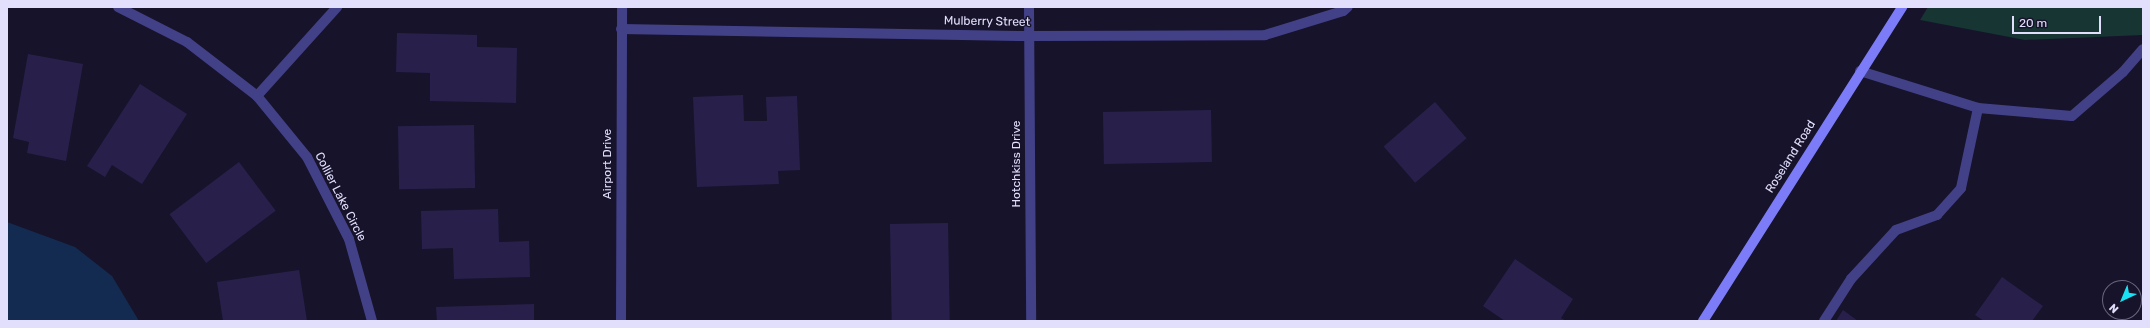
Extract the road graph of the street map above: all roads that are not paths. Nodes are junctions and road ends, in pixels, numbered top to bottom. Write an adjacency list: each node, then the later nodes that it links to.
1 (118, 7): 11 (street, Collier Lake Circle)
2 (337, 7): 11 (street)
3 (622, 7): 7 (street, Airport Drive)
4 (1029, 7): 8 (street, Hotchkiss Drive)
5 (1348, 7): 8 (street, Mulberry Street)
6 (1902, 7): 10 (main road, Roseland Road)
7 (621, 29): 8 (street, Mulberry Street); 14 (street, Airport Drive)
8 (1029, 36): 15 (street, Hotchkiss Drive)
9 (2143, 49): 12 (street)
10 (1860, 71): 12 (street); 16 (main road, Roseland Road)
11 (257, 96): 13 (street, Collier Lake Circle)
12 (1978, 108): 17 (street)
13 (372, 321)
14 (621, 321)
15 (1031, 321)
16 (1703, 321)
17 (1824, 321)

